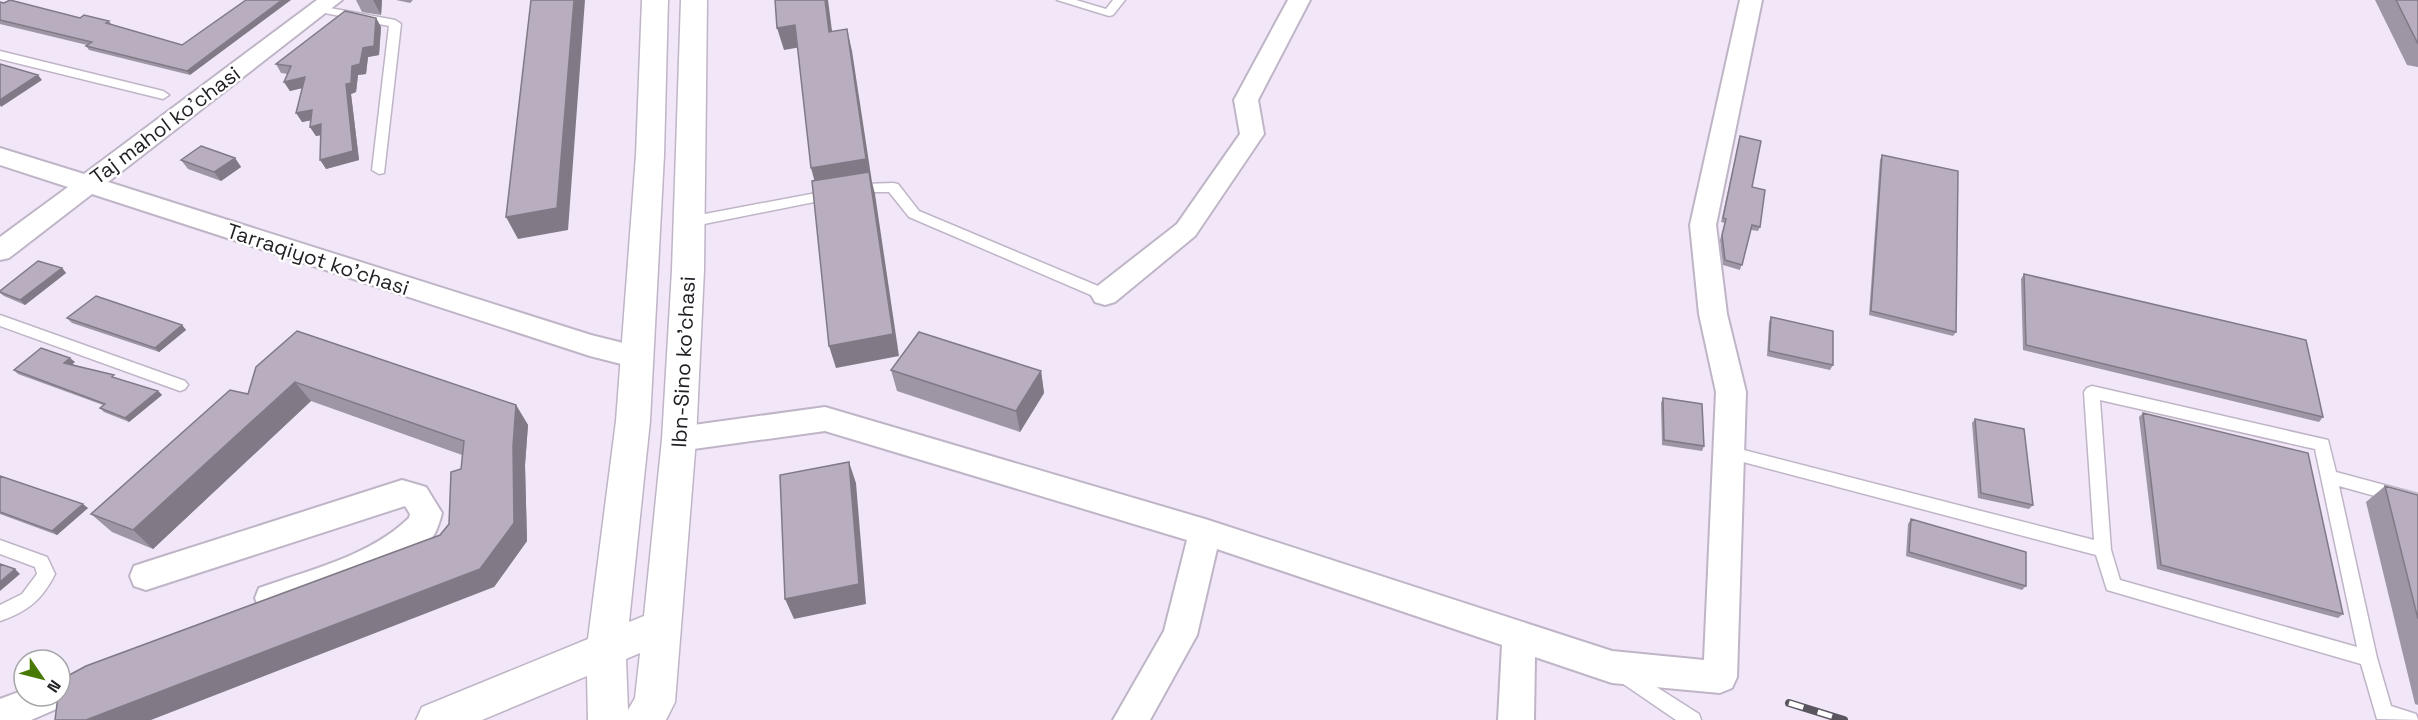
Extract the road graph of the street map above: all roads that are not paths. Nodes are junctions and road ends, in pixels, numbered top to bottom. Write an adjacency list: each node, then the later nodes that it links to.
1 (655, 0): 17 (main road, Ibn-Sino ko'chasi)
2 (694, 0): 13 (main road, Ibn-Sino ko'chasi)
3 (1064, 0): 4 (lane)
4 (1119, 0)
5 (1299, 0): 15 (street)
6 (1751, 0): 20 (street)
7 (325, 4): 11 (lane); 12 (street, Taj mahol ko'chasi)
8 (0, 55): 9 (lane)
9 (163, 95)
10 (0, 156): 12 (street, Tarraqiyot ko'chasi)
11 (379, 170)
12 (85, 185): 14 (street, Taj mahol ko'chasi); 17 (street, Tarraqiyot ko'chasi)
13 (689, 222): 15 (lane); 19 (main road, Ibn-Sino ko'chasi)
14 (0, 251)
15 (1105, 295)
16 (0, 320): 18 (lane)
17 (637, 357): 31 (main road, Ibn-Sino ko'chasi)
18 (180, 385)
19 (679, 439): 23 (street); 29 (main road, Ibn-Sino ko'chasi)
20 (1728, 452): 25 (lane); 33 (street)
21 (2329, 477): 22 (lane); 25 (lane); 32 (lane)
22 (2418, 501)
23 (1205, 532): 30 (street); 38 (street)
24 (0, 547): 28 (lane)
25 (2103, 550): 32 (lane)
26 (146, 576): 27 (street)
27 (240, 610)
28 (0, 613)
29 (662, 626): 31 (main road); 36 (main road, Ibn-Sino ko'chasi)
30 (1519, 636): 33 (street); 39 (street)
31 (606, 649): 36 (main road, Ibn-Sino ko'chasi); 37 (main road)
32 (2368, 658): 41 (lane)
33 (1612, 667): 40 (lane)
34 (22, 708): 35 (street)
35 (0, 716)
36 (623, 716)
37 (436, 720)
38 (1131, 720)
39 (1516, 720)
40 (1692, 720)
41 (2409, 720)

